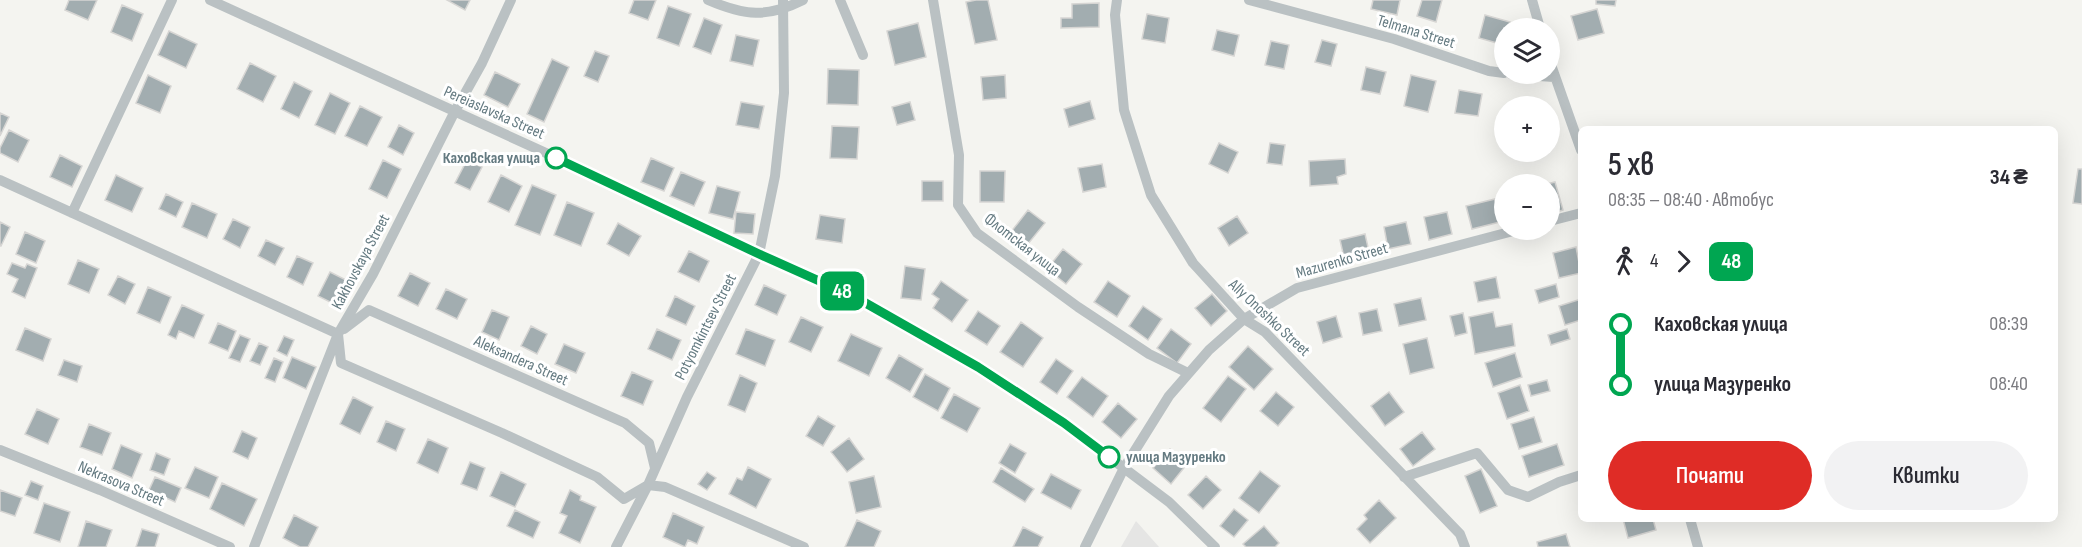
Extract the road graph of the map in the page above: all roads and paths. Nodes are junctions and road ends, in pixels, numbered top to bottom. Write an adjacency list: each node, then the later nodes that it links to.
1 (172, 0): 19 (street)
2 (210, 0): 16 (street, Pereiaslavska Street)
3 (511, 0): 16 (street, Kakhovskaya Street)
4 (708, 0): 11 (street)
5 (803, 0): 11 (street)
6 (840, 0): 13 (street)
7 (933, 0): 26 (street, Флотская улица)
8 (1117, 0): 24 (street, Ally Onoshko Street)
9 (1249, 0): 14 (street, Telmana Street)
10 (1532, 0): 12 (street)
11 (783, 5): 23 (street, Potyomkintsev Street)
12 (1537, 18)
13 (863, 55)
14 (1494, 71)
15 (1557, 84): 17 (street)
16 (454, 113): 23 (street, Pereiaslavska Street); 25 (street, Kakhovskaya Street)
17 (1578, 142)
18 (0, 180): 19 (street)
19 (72, 213): 25 (street)
20 (1578, 214): 21 (street)
21 (1560, 218)
22 (1494, 236): 24 (street, Mazurenko Street)
23 (759, 254): 28 (street, Pereiaslavska Street); 29 (street, Potyomkintsev Street)
24 (1244, 319): 26 (street, Mazurenko Street); 30 (street, Ally Onoshko Street)
25 (338, 334): 29 (street, Aleksandera Street); 32 (street); 36 (street, Kakhovskaya Street)
26 (1188, 373): 28 (street, Mazurenko Street)
27 (0, 450): 35 (street, Nekrasova Street)
28 (1124, 468): 39 (street, Mazurenko Street); 40 (street, Pereiaslavska Street)
29 (655, 469): 32 (street, Potyomkintsev Street); 33 (street, Aleksandera Street)
30 (1404, 477): 31 (street); 41 (street, Ally Onoshko Street)
31 (1578, 477)
32 (648, 485): 33 (street); 37 (street, Potyomkintsev Street)
33 (665, 487): 38 (street)
34 (1691, 522): 42 (street)
35 (230, 547)
36 (254, 547)
37 (615, 547)
38 (804, 547)
39 (1084, 547)
40 (1215, 547)
41 (1465, 547)
42 (1698, 547)

